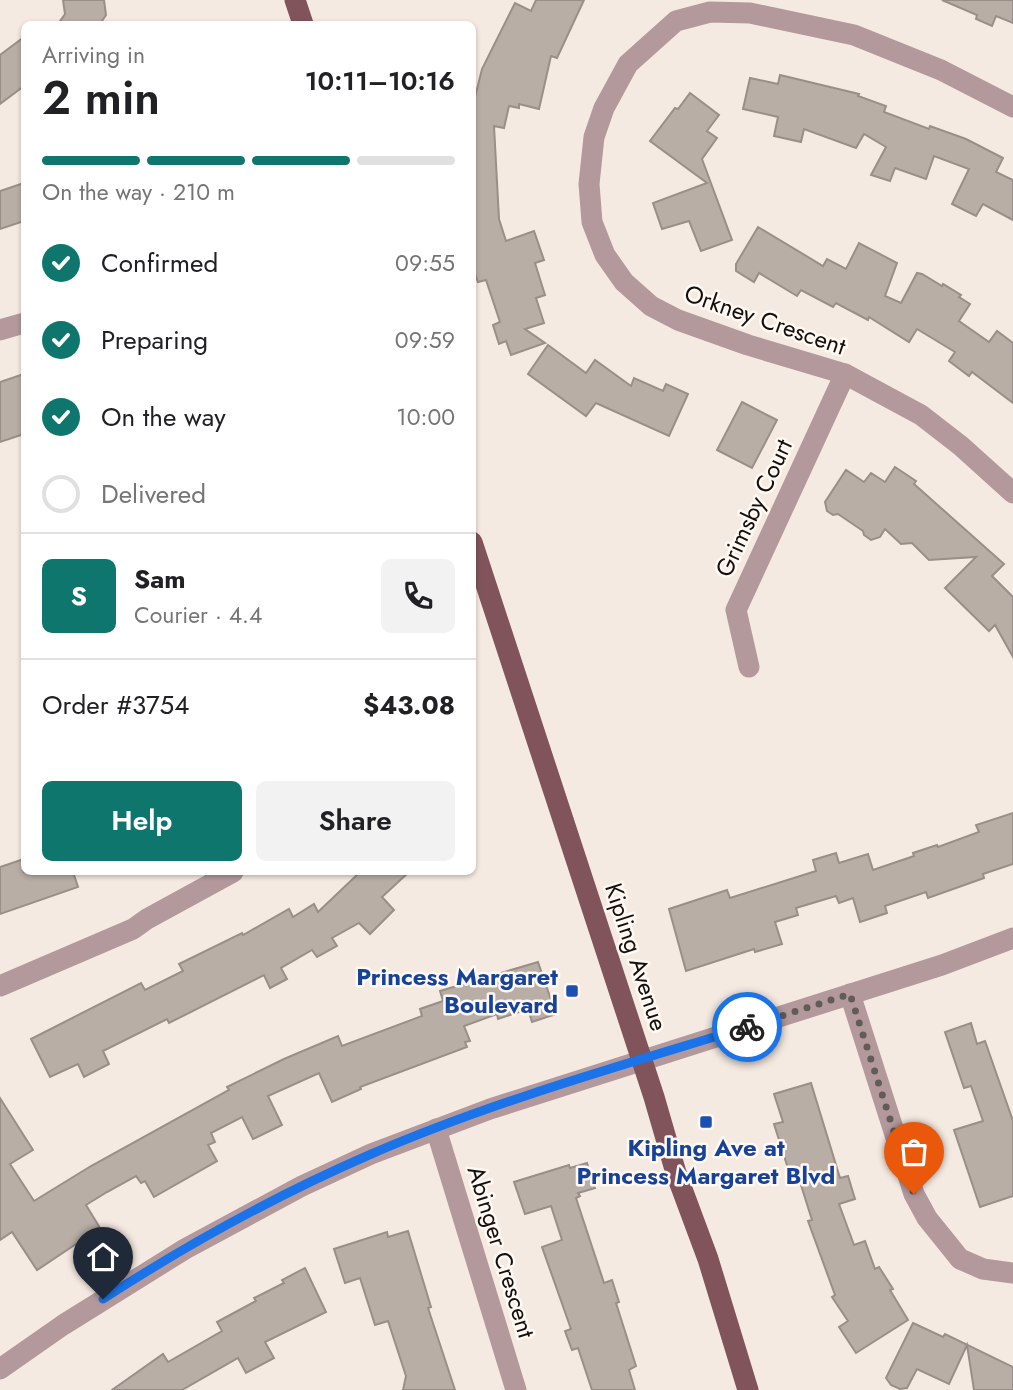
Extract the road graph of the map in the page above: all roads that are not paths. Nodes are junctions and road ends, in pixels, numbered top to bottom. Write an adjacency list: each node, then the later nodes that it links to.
1 (295, 0): 2 (main road)
2 (302, 21)
3 (1013, 107): 6 (street, Orkney Crescent)
4 (21, 324): 5 (street)
5 (0, 330)
6 (845, 374): 7 (street, Orkney Crescent); 9 (street, Grimsby Court)
7 (1013, 494)
8 (476, 553): 14 (main road, Kipling Avenue)
9 (749, 667)
10 (228, 875): 12 (street)
11 (1013, 938): 13 (street)
12 (0, 986)
13 (850, 994): 14 (street); 16 (street)
14 (641, 1060): 15 (street); 19 (main road, Kipling Avenue)
15 (436, 1129): 17 (street); 18 (street, Abinger Crescent)
16 (1013, 1273)
17 (4, 1357)
18 (516, 1390)
19 (748, 1390)

